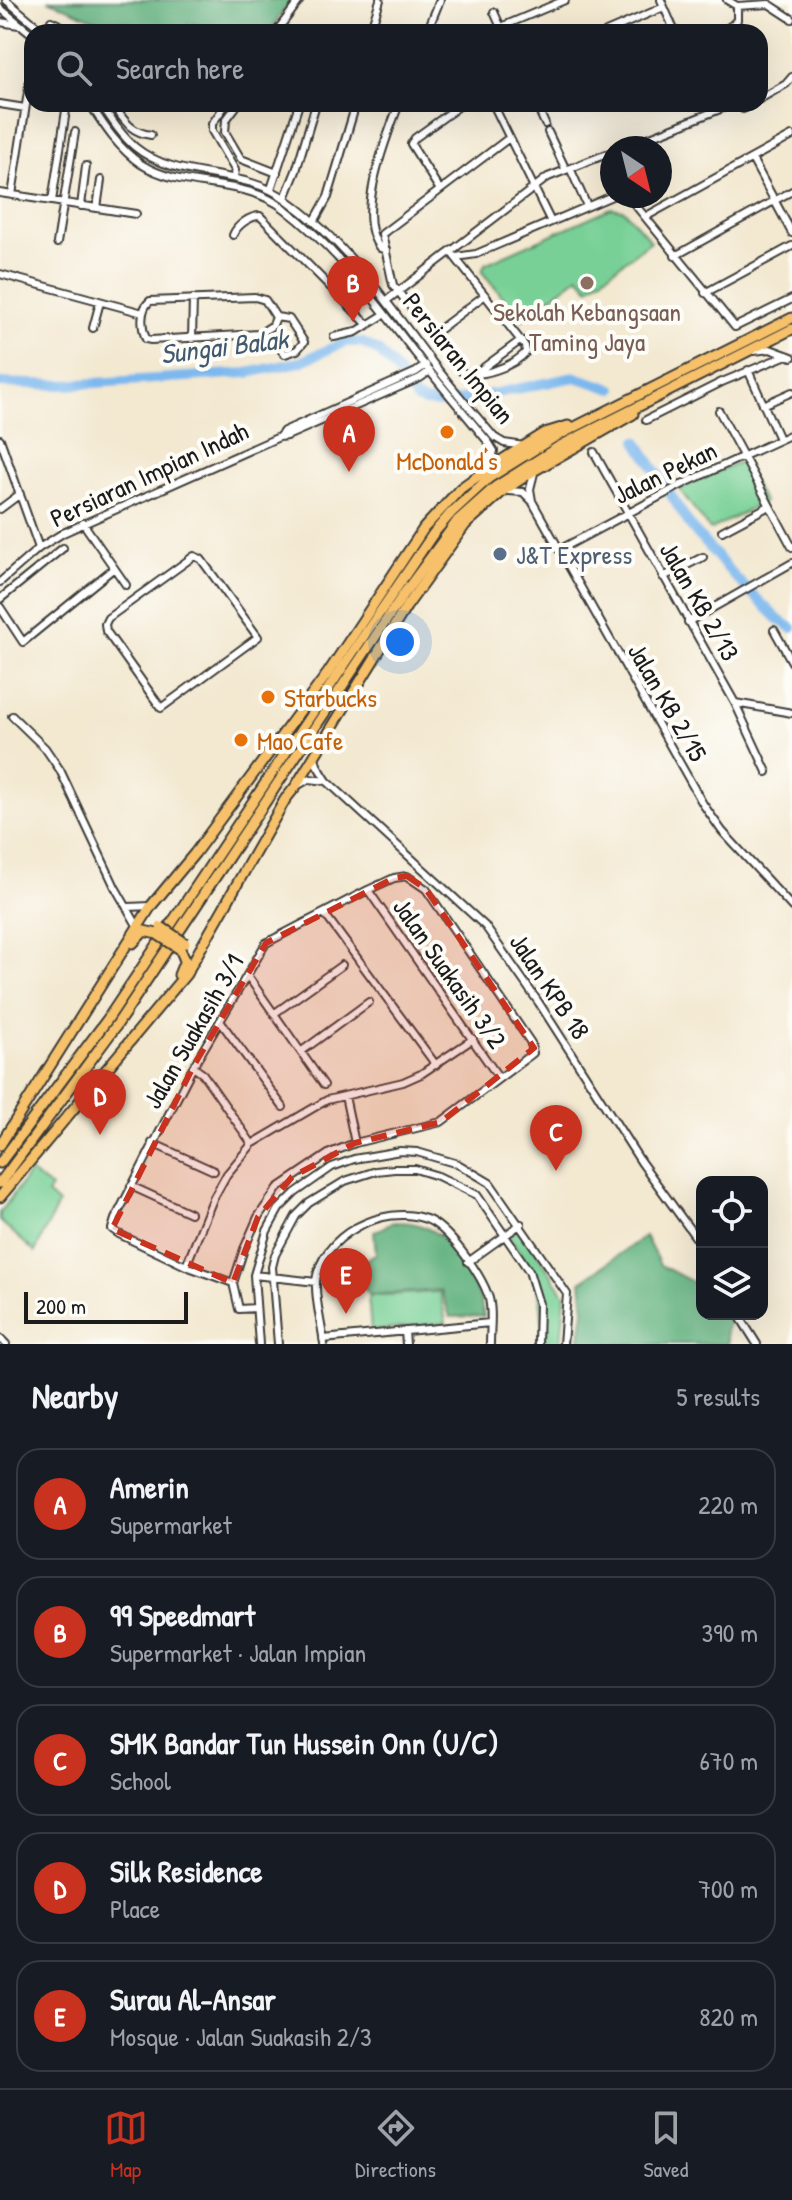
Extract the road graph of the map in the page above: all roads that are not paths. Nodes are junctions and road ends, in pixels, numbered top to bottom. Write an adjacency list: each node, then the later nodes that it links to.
1 (6, 0): 14 (street)
2 (300, 0): 16 (street)
3 (380, 0): 17 (street)
4 (440, 0): 18 (street)
5 (565, 0): 20 (street)
6 (727, 0): 8 (street)
7 (663, 4): 21 (street); 22 (street)
8 (737, 6): 11 (street); 23 (street)
9 (0, 8): 24 (street)
10 (494, 12): 19 (street)
11 (792, 19)
12 (51, 21): 15 (street)
13 (0, 22): 24 (street)
14 (34, 24)
15 (57, 24)
16 (282, 24)
17 (372, 24)
18 (430, 24)
19 (499, 24)
20 (515, 24)
21 (622, 24)
22 (672, 24)
23 (734, 24)
24 (22, 26)
25 (792, 77): 26 (street)
26 (768, 94)
27 (0, 104): 28 (street)
28 (24, 108)
29 (24, 112): 65 (street)
30 (66, 112): 68 (street)
31 (95, 112): 45 (street, Persiaran Impian)
32 (99, 112): 45 (street)
33 (107, 112): 58 (street, Persiaran Impian)
34 (119, 112): 49 (street)
35 (220, 112): 58 (street)
36 (232, 112): 57 (street)
37 (296, 112): 57 (street)
38 (314, 112): 66 (street)
39 (354, 112): 79 (street)
40 (396, 112): 85 (street)
41 (451, 112): 62 (street)
42 (497, 112): 52 (street)
43 (539, 112): 46 (street)
44 (713, 112): 50 (street)
45 (97, 115): 67 (street, Persiaran Impian)
46 (545, 124)
47 (75, 132): 71 (street)
48 (548, 132): 56 (street)
49 (151, 135)
50 (653, 136)
51 (792, 136): 54 (street)
52 (509, 138): 60 (street); 62 (street)
53 (600, 157): 56 (street)
54 (752, 159): 70 (street); 78 (street)
55 (86, 166): 72 (street)
56 (568, 169): 60 (street); 73 (street)
57 (277, 173): 61 (street)
58 (234, 177): 61 (street, Persiaran Impian)
59 (101, 180): 74 (street)
60 (534, 188): 80 (street); 86 (street)
61 (271, 189): 66 (street, Persiaran Impian)
62 (440, 190): 85 (street)
63 (792, 191): 70 (street)
64 (0, 193): 65 (street)
65 (12, 195): 68 (street)
66 (285, 198): 79 (street, Persiaran Impian)
67 (271, 200): 77 (street); 91 (street, Persiaran Impian)
68 (52, 201): 71 (street)
69 (600, 201): 73 (street)
70 (775, 201): 81 (street); 88 (street)
71 (65, 203): 72 (street); 83 (street)
72 (81, 206): 74 (street)
73 (587, 206): 80 (street)
74 (97, 208): 76 (street)
75 (638, 208): 78 (street)
76 (136, 214)
77 (260, 216): 82 (street); 104 (street)
78 (645, 217): 88 (street)
79 (314, 222): 97 (street, Persiaran Impian)
80 (551, 222): 87 (street)
81 (792, 233)
82 (233, 235)
83 (57, 243)
84 (792, 246): 93 (street)
85 (386, 250): 92 (street)
86 (453, 254): 87 (street); 89 (street); 92 (street)
87 (476, 254): 89 (street)
88 (675, 256): 93 (street)
89 (465, 270): 94 (street)
90 (0, 274): 98 (street)
91 (367, 292): 97 (street); 100 (street, Persiaran Impian)
92 (398, 292): 97 (street); 107 (street)
93 (705, 293): 96 (street)
94 (485, 295): 107 (street); 111 (street)
95 (193, 299): 99 (street); 101 (street); 109 (street)
96 (792, 299)
97 (386, 301): 103 (street); 114 (street, Persiaran Impian)
98 (100, 302): 99 (street); 105 (street)
99 (143, 313): 109 (street)
100 (385, 314): 103 (street, Persiaran Impian); 104 (street)
101 (276, 317): 109 (street); 110 (street)
102 (792, 318): 123 (highway)
103 (390, 321): 114 (street, Persiaran Impian)
104 (368, 325): 108 (street)
105 (93, 328)
106 (792, 329): 112 (highway)
107 (432, 335): 116 (street)
108 (334, 337)
109 (192, 339)
110 (272, 340)
111 (521, 340): 116 (street); 116 (street)
112 (746, 352): 113 (street); 118 (highway)
113 (790, 356): 115 (street)
114 (431, 366): 120 (street, Persiaran Impian); 138 (street, Persiaran Impian Indah)
115 (748, 370): 119 (street); 122 (street)
116 (474, 375)
117 (792, 392): 119 (street)
118 (654, 398): 131 (highway); 156 (highway)
119 (763, 405): 125 (street)
120 (466, 409): 127 (street, Persiaran Impian); 130 (street, Persiaran Impian)
121 (719, 411): 129 (street)
122 (646, 420)
123 (579, 425): 127 (highway); 194 (highway)
124 (792, 434): 125 (street, Jalan Pekan)
125 (779, 439): 129 (street, Jalan Pekan)
126 (1, 444): 133 (street)
127 (524, 446): 130 (highway)
128 (594, 452): 137 (street, Jalan KB 2/13)
129 (742, 456): 135 (street); 137 (street, Jalan Pekan)
130 (489, 468): 165 (highway)
131 (535, 470): 132 (highway); 134 (street)
132 (503, 491): 134 (street); 160 (highway)
133 (20, 494): 136 (street); 141 (street)
134 (532, 501): 143 (street, Jalan KB 2/15)
135 (769, 506): 139 (street); 140 (street)
136 (0, 509)
137 (627, 512): 143 (street, Jalan Pekan); 147 (street, Jalan KB 2/13)
138 (83, 523): 141 (street, Persiaran Impian Indah); 146 (street)
139 (722, 531)
140 (792, 547)
141 (39, 548): 148 (street, Persiaran Impian Indah)
142 (63, 548): 150 (street)
143 (559, 550): 170 (street, Jalan KB 2/15)
144 (703, 557): 147 (street)
145 (792, 563): 152 (street)
146 (114, 568): 149 (street); 151 (street)
147 (663, 577): 152 (street, Jalan KB 2/13)
148 (0, 582)
149 (126, 585)
150 (0, 599)
151 (0, 607)
152 (688, 622): 157 (street, Jalan KB 2/13)
153 (774, 630): 154 (street)
154 (792, 662)
155 (207, 679): 155 (street)
156 (348, 679): 164 (highway); 196 (highway)
157 (735, 703): 158 (street); 161 (street, Jalan KB 2/13)
158 (792, 713)
159 (12, 716): 169 (street)
160 (315, 755): 162 (street, Jalan KPB 18); 163 (highway)
161 (767, 772)
162 (327, 781): 163 (street); 202 (street, Jalan KPB 18)
163 (296, 786): 164 (highway)
164 (284, 801): 167 (highway)
165 (177, 874): 168 (highway); 173 (highway)
166 (368, 890): 171 (street, Jalan Suakasih 3/1); 182 (street, Jalan Suakasih 3/2); 186 (street, Jalan Suakasih 3/1)
167 (230, 897): 174 (highway); 179 (highway)
168 (151, 906): 169 (street); 172 (highway)
169 (128, 907): 172 (street)
170 (792, 907)
171 (324, 913): 177 (street, Jalan Suakasih 3/1); 184 (street)
172 (138, 927): 176 (highway)
173 (159, 931): 174 (highway, bridge); 176 (highway)
174 (182, 946): 179 (highway)
175 (342, 965): 180 (street)
176 (111, 971): 193 (highway)
177 (247, 975): 180 (street); 181 (street, Jalan Suakasih 3/1)
178 (369, 1002): 183 (street)
179 (154, 1011): 198 (highway)
180 (275, 1013): 183 (street)
181 (220, 1021): 185 (street, Jalan Suakasih 3/1); 189 (street)
182 (473, 1039): 184 (street); 186 (street, Jalan Suakasih 3/2)
183 (302, 1051): 187 (street)
184 (436, 1065): 188 (street)
185 (193, 1067): 190 (street, Jalan Suakasih 3/1); 192 (street)
186 (499, 1078): 191 (street, Jalan Suakasih 3/1)
187 (324, 1085)
188 (345, 1096): 191 (street); 192 (street)
189 (283, 1107)
190 (152, 1143): 195 (street); 197 (street, Jalan Suakasih 3/1)
191 (355, 1143): 208 (street, Jalan Suakasih 3/1)
192 (252, 1144): 204 (street)
193 (0, 1145)
194 (0, 1163)
195 (214, 1171)
196 (0, 1183)
197 (131, 1186): 199 (street); 204 (street, Jalan Suakasih 3/1)
198 (0, 1197)
199 (190, 1213)
200 (521, 1224): 201 (street); 205 (street); 221 (street)
201 (506, 1235): 203 (street); 206 (street); 220 (street)
202 (696, 1238)
203 (468, 1262): 207 (street); 211 (street)
204 (186, 1266): 208 (street)
205 (254, 1275): 206 (street); 209 (street)
206 (272, 1276): 207 (street); 217 (street)
207 (316, 1282): 214 (street)
208 (233, 1283): 209 (street)
209 (256, 1308): 216 (street)
210 (742, 1320): 222 (street)
211 (490, 1323): 212 (street); 219 (street)
212 (405, 1331): 214 (street); 218 (street)
213 (0, 1338): 215 (street)
214 (323, 1342)
215 (6, 1344)
216 (259, 1344)
217 (278, 1344)
218 (406, 1344)
219 (490, 1344)
220 (538, 1344)
221 (563, 1344)
222 (757, 1344)

